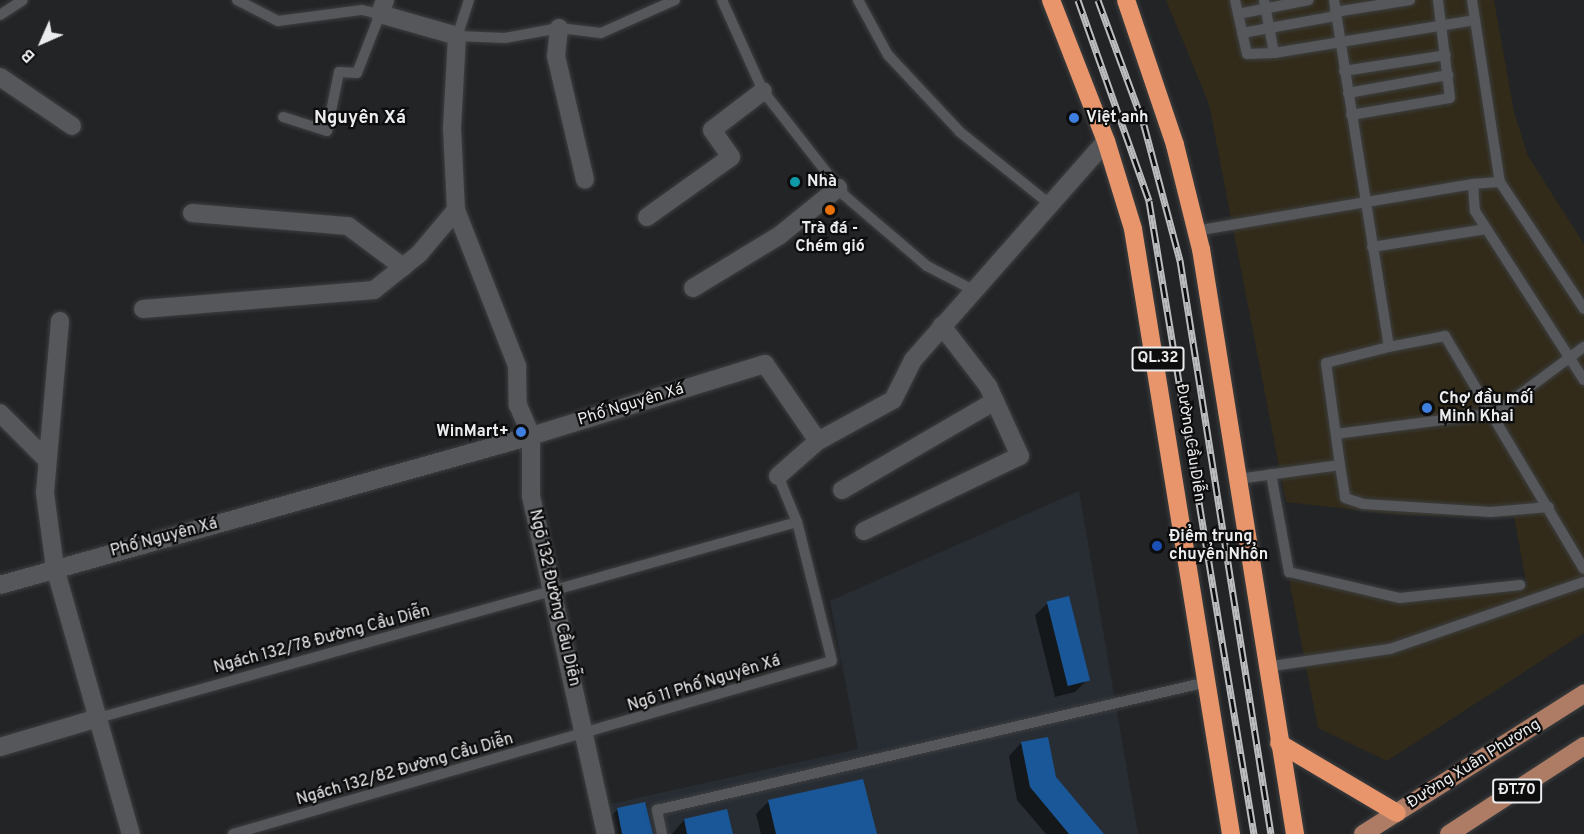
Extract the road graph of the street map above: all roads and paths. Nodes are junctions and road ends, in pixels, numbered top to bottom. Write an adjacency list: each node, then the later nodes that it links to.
1 (23, 0): 19 (lane)
2 (237, 0): 16 (lane)
3 (469, 0): 25 (lane)
4 (675, 0): 22 (lane)
5 (722, 0): 32 (lane)
6 (858, 0): 43 (lane)
7 (1051, 0): 37 (highway, Đường Cầu Diễn / QL.32)
8 (1126, 0): 48 (highway)
9 (1235, 0): 17 (lane)
10 (1309, 0): 15 (lane)
11 (1334, 0): 18 (lane)
12 (1410, 0): 18 (lane)
13 (1438, 0): 21 (lane)
14 (1472, 0): 20 (lane)
15 (1265, 4): 17 (lane); 23 (lane)
16 (382, 7): 25 (street); 35 (lane)
17 (1238, 14): 24 (lane)
18 (1336, 14): 23 (lane); 26 (lane)
19 (0, 15)
20 (1475, 20): 21 (lane); 39 (lane)
21 (1442, 25): 26 (lane); 28 (lane)
22 (560, 28): 25 (lane); 38 (street)
23 (1269, 28): 24 (lane); 27 (lane)
24 (1242, 33): 27 (lane)
25 (458, 36): 44 (street, Ngõ 132 Đường Cầu Diễn)
26 (1339, 43): 27 (lane); 29 (lane)
27 (1274, 53)
28 (1446, 55): 29 (lane); 30 (lane)
29 (1344, 71): 33 (lane)
30 (1448, 75): 33 (lane); 34 (lane)
31 (0, 77): 36 (street)
32 (763, 91): 41 (lane); 46 (street)
33 (1348, 93): 34 (lane)
34 (1351, 115): 42 (lane)
35 (283, 117)
36 (72, 126)
37 (1106, 141): 43 (street); 83 (highway, Đường Cầu Diễn / QL.32)
38 (585, 180)
39 (1500, 182): 40 (lane); 54 (lane)
40 (1473, 184): 42 (lane); 47 (lane)
41 (838, 188): 51 (street); 52 (lane)
42 (1365, 200): 48 (lane); 49 (lane)
43 (1047, 202): 52 (street)
44 (456, 210): 50 (street); 65 (street, Ngõ 132 Đường Cầu Diễn)
45 (192, 213): 50 (street)
46 (647, 217)
47 (1487, 229): 49 (lane); 59 (lane)
48 (1195, 231): 71 (highway)
49 (1372, 247): 58 (lane)
50 (403, 267): 53 (street)
51 (693, 288)
52 (975, 291): 56 (street)
53 (143, 309)
54 (1584, 309)
55 (60, 321): 67 (street)
56 (942, 326): 61 (street); 66 (street)
57 (1584, 347): 59 (lane)
58 (1389, 348): 63 (lane); 64 (lane)
59 (1570, 358): 60 (lane); 63 (lane)
60 (1584, 380)
61 (995, 401): 72 (street); 75 (street)
62 (0, 413): 67 (street)
63 (1495, 413): 64 (lane); 73 (lane)
64 (1336, 434): 68 (lane)
65 (531, 436): 66 (street, Phố Nguyên Xá); 76 (street, Phố Nguyên Xá); 81 (street, Ngõ 132 Đường Cầu Diễn)
66 (818, 441): 70 (street)
67 (44, 457): 76 (street)
68 (1340, 465): 69 (lane); 73 (lane)
69 (1271, 474): 71 (lane); 80 (lane)
70 (777, 476): 74 (lane)
71 (1238, 479): 82 (highway)
72 (842, 490)
73 (1549, 507): 77 (lane)
74 (797, 522): 81 (lane, Ngách 132/78 Đường Cầu Diễn); 86 (lane, Ngõ 11 Phố Nguyên Xá)
75 (864, 531)
76 (55, 568): 79 (street, Phố Nguyên Xá); 85 (street)
77 (1584, 569)
78 (1584, 582): 82 (lane)
79 (0, 585)
80 (1520, 585)
81 (554, 592): 85 (lane, Ngách 132/78 Đường Cầu Diễn); 86 (street, Ngõ 132 Đường Cầu Diễn)
82 (1265, 667): 87 (highway)
83 (1207, 682): 94 (lane); 95 (highway, Đường Cầu Diễn / QL.32)
84 (1584, 694): 90 (main road, Đường Xuân Phương / ĐT.70)
85 (98, 718): 89 (street); 91 (street)
86 (585, 735): 92 (lane, Ngách 132/82 Đường Cầu Diễn); 93 (street, Ngõ 132 Đường Cầu Diễn)
87 (1279, 743): 90 (highway); 96 (highway)
88 (1584, 746): 98 (main road, ĐT.70)
89 (0, 747)
90 (1397, 813): 97 (main road, Đường Xuân Phương / ĐT.70)
91 (131, 834)
92 (233, 834)
93 (606, 834)
94 (662, 834)
95 (1231, 834)
96 (1295, 834)
97 (1364, 834)
98 (1449, 834)

